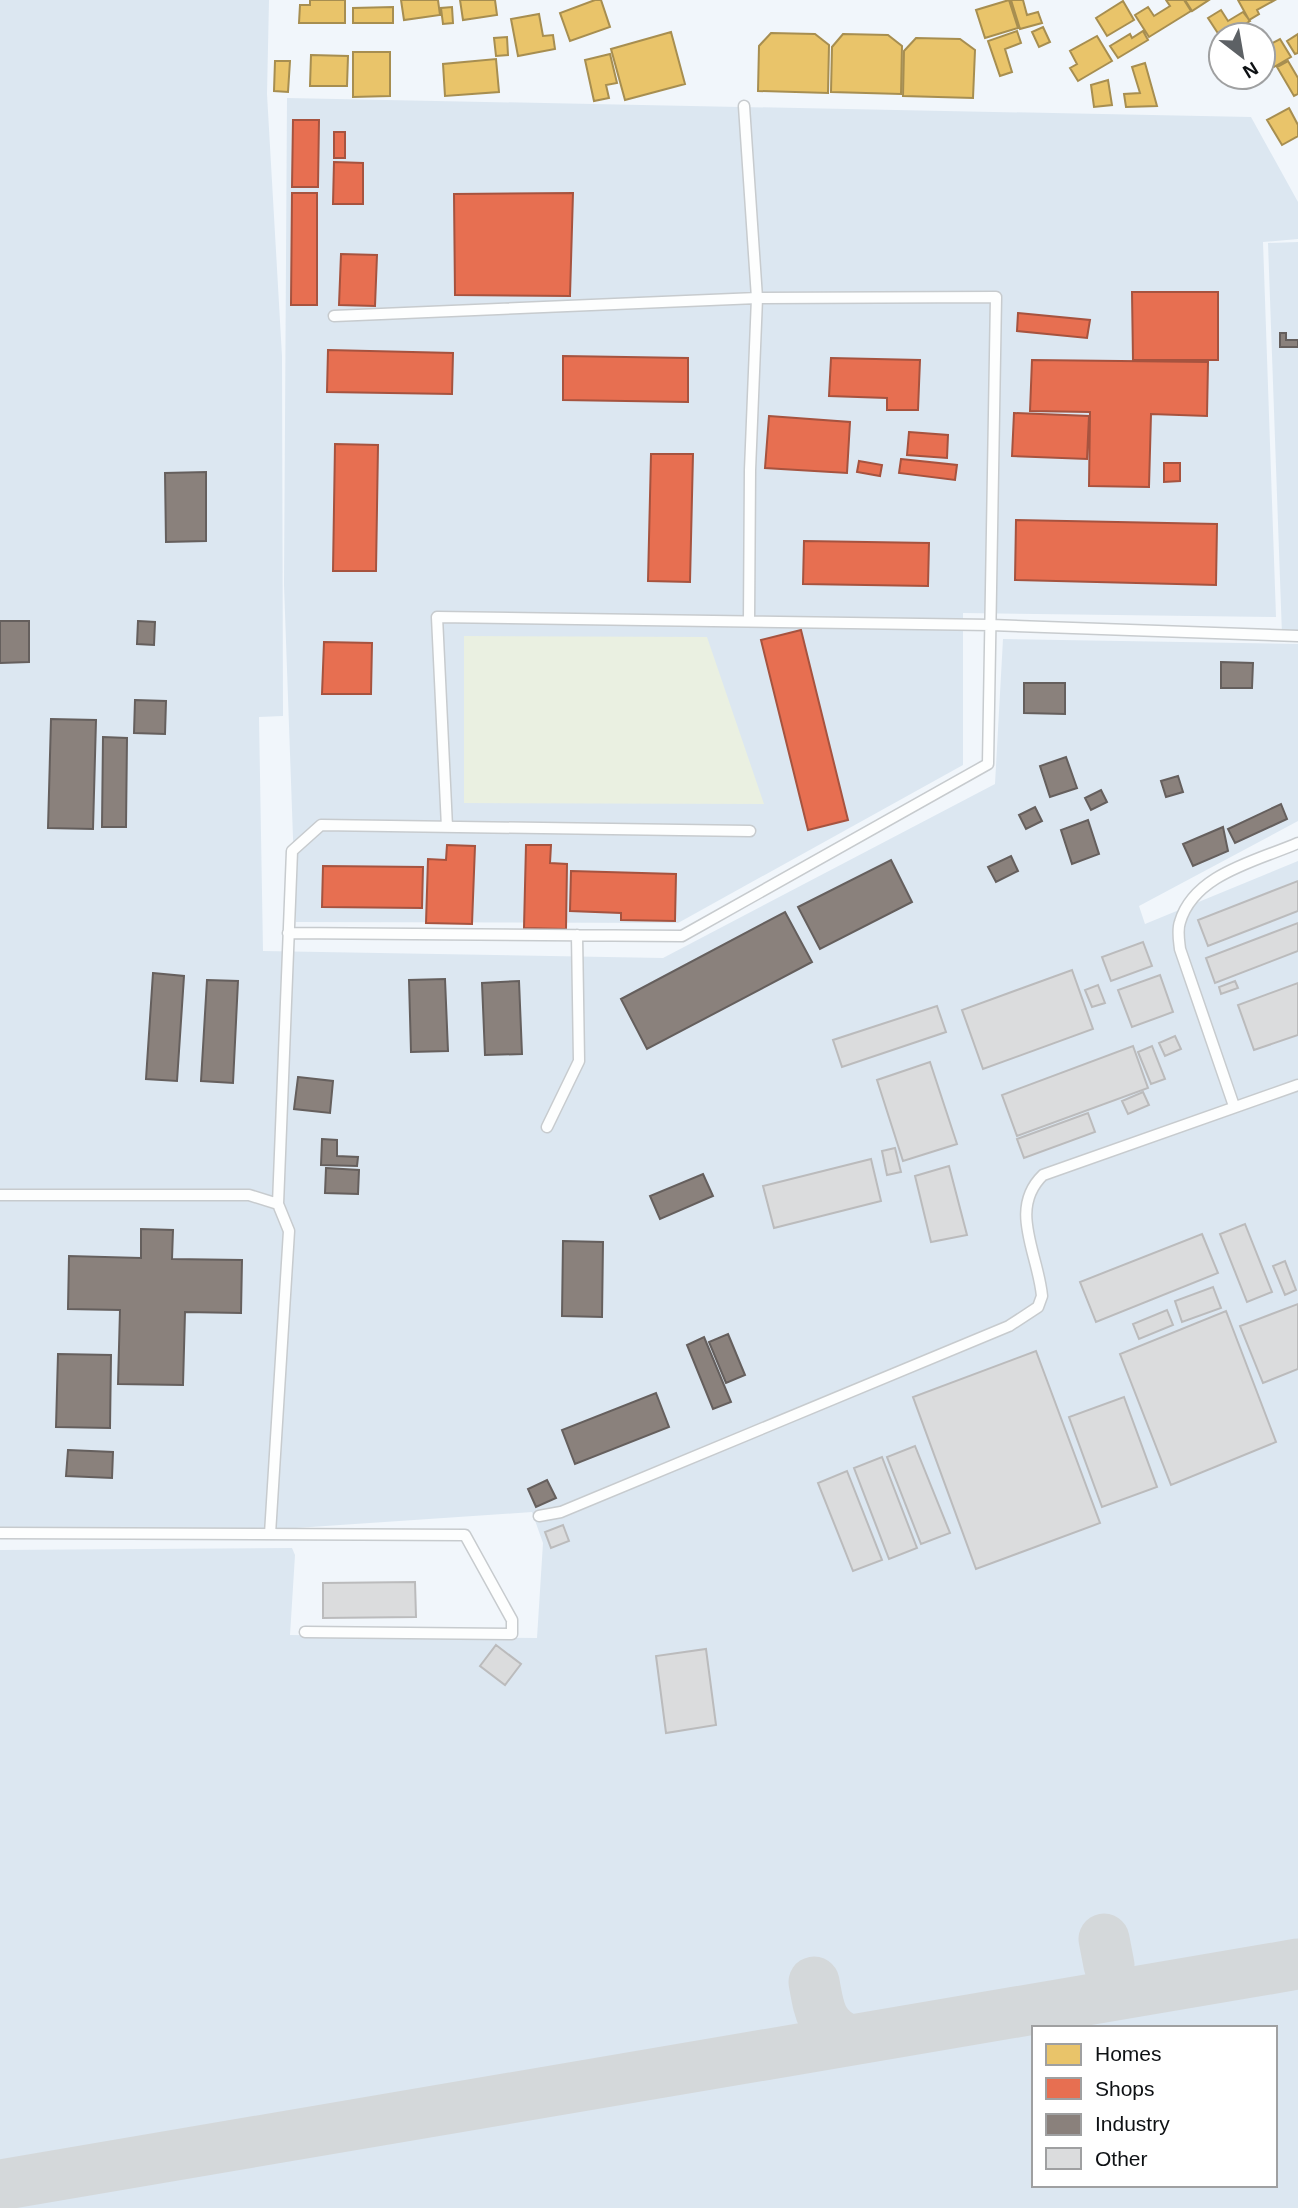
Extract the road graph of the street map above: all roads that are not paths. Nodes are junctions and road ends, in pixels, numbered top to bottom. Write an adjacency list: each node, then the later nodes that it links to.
1 (744, 106): 2 (lane)
2 (758, 298): 3 (lane); 4 (lane); 5 (lane)
3 (334, 316)
4 (749, 621): 5 (lane); 7 (lane)
5 (991, 625): 6 (lane); 11 (lane)
6 (1298, 636)
7 (447, 827): 8 (lane); 10 (lane)
8 (750, 831)
9 (1298, 843): 13 (lane)
10 (288, 933): 11 (lane); 16 (lane)
11 (577, 935): 14 (lane)
12 (1298, 1085): 13 (lane)
13 (1234, 1106): 17 (lane)
14 (547, 1127)
15 (0, 1195): 16 (lane)
16 (278, 1204): 19 (lane)
17 (538, 1516)
18 (0, 1533): 19 (lane)
19 (270, 1534): 20 (lane)
20 (305, 1632)

